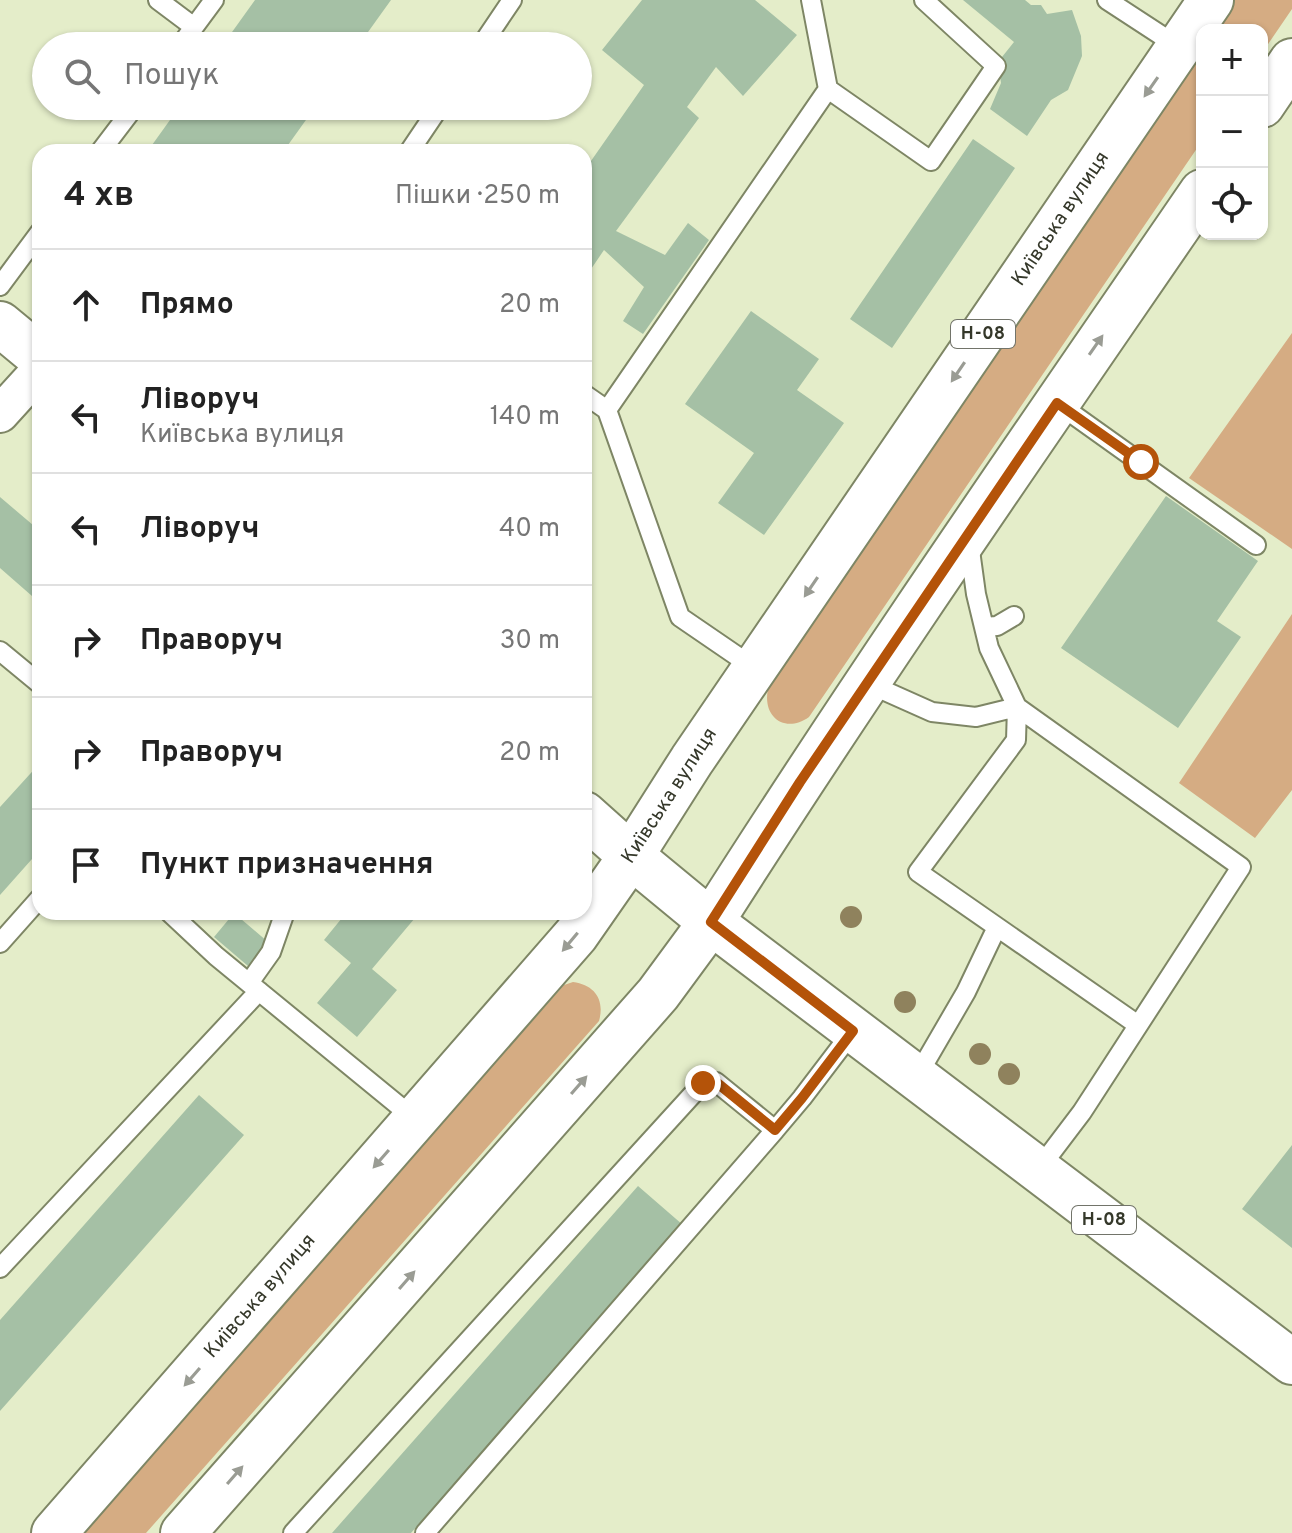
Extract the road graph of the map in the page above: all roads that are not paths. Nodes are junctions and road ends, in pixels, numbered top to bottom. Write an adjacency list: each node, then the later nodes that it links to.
1 (158, 0): 8 (lane)
2 (214, 0): 8 (lane)
3 (512, 0): 10 (lane)
4 (812, 0): 13 (lane)
5 (924, 0): 13 (lane)
6 (1107, 0): 11 (lane)
7 (1208, 2): 11 (main road, Київська вулиця / Н-08)
8 (194, 27): 9 (lane)
9 (190, 32)
10 (490, 32)
11 (1179, 47): 34 (main road, Київська вулиця / Н-08, one-way to 34)
12 (1292, 61): 14 (main road)
13 (828, 89): 27 (lane)
14 (1268, 96)
15 (124, 120): 17 (lane)
16 (431, 120): 18 (lane)
17 (106, 144)
18 (414, 144)
19 (1196, 201): 26 (main road, one-way to 19)
20 (32, 243): 21 (lane)
21 (0, 286)
22 (0, 324): 23 (main road)
23 (32, 350)
24 (32, 379): 28 (street)
25 (592, 400): 27 (lane)
26 (1057, 403): 29 (main road); 30 (lane)
27 (607, 410): 34 (lane)
28 (0, 414)
29 (968, 532): 32 (lane); 36 (main road)
30 (1256, 545)
31 (1014, 616): 32 (lane)
32 (984, 627): 37 (lane)
33 (0, 651): 35 (lane)
34 (756, 669): 39 (main road, Київська вулиця / Н-08)
35 (32, 677)
36 (867, 683): 37 (lane); 45 (main road)
37 (1017, 707): 46 (lane); 49 (lane)
38 (592, 821): 39 (main road)
39 (631, 856): 41 (main road, Київська вулиця, one-way to 41); 45 (main road, Н-08)
40 (32, 907): 47 (lane)
41 (592, 912)
42 (178, 920): 48 (lane)
43 (282, 920): 48 (lane)
44 (586, 920): 52 (main road, Київська вулиця, one-way to 52)
45 (711, 922): 50 (main road, Н-08); 58 (main road, one-way to 45)
46 (997, 927): 49 (lane); 51 (lane)
47 (0, 943)
48 (254, 987): 52 (lane); 55 (lane)
49 (1138, 1025): 54 (lane)
50 (853, 1031): 51 (main road, Н-08); 53 (lane)
51 (916, 1078): 54 (main road, Н-08)
52 (415, 1119): 57 (main road, Київська вулиця, one-way to 57)
53 (775, 1130): 59 (lane); 60 (lane)
54 (1038, 1170): 56 (main road, Н-08)
55 (0, 1268)
56 (1292, 1362)
57 (54, 1533)
58 (183, 1533)
59 (293, 1533)
60 (425, 1533)

